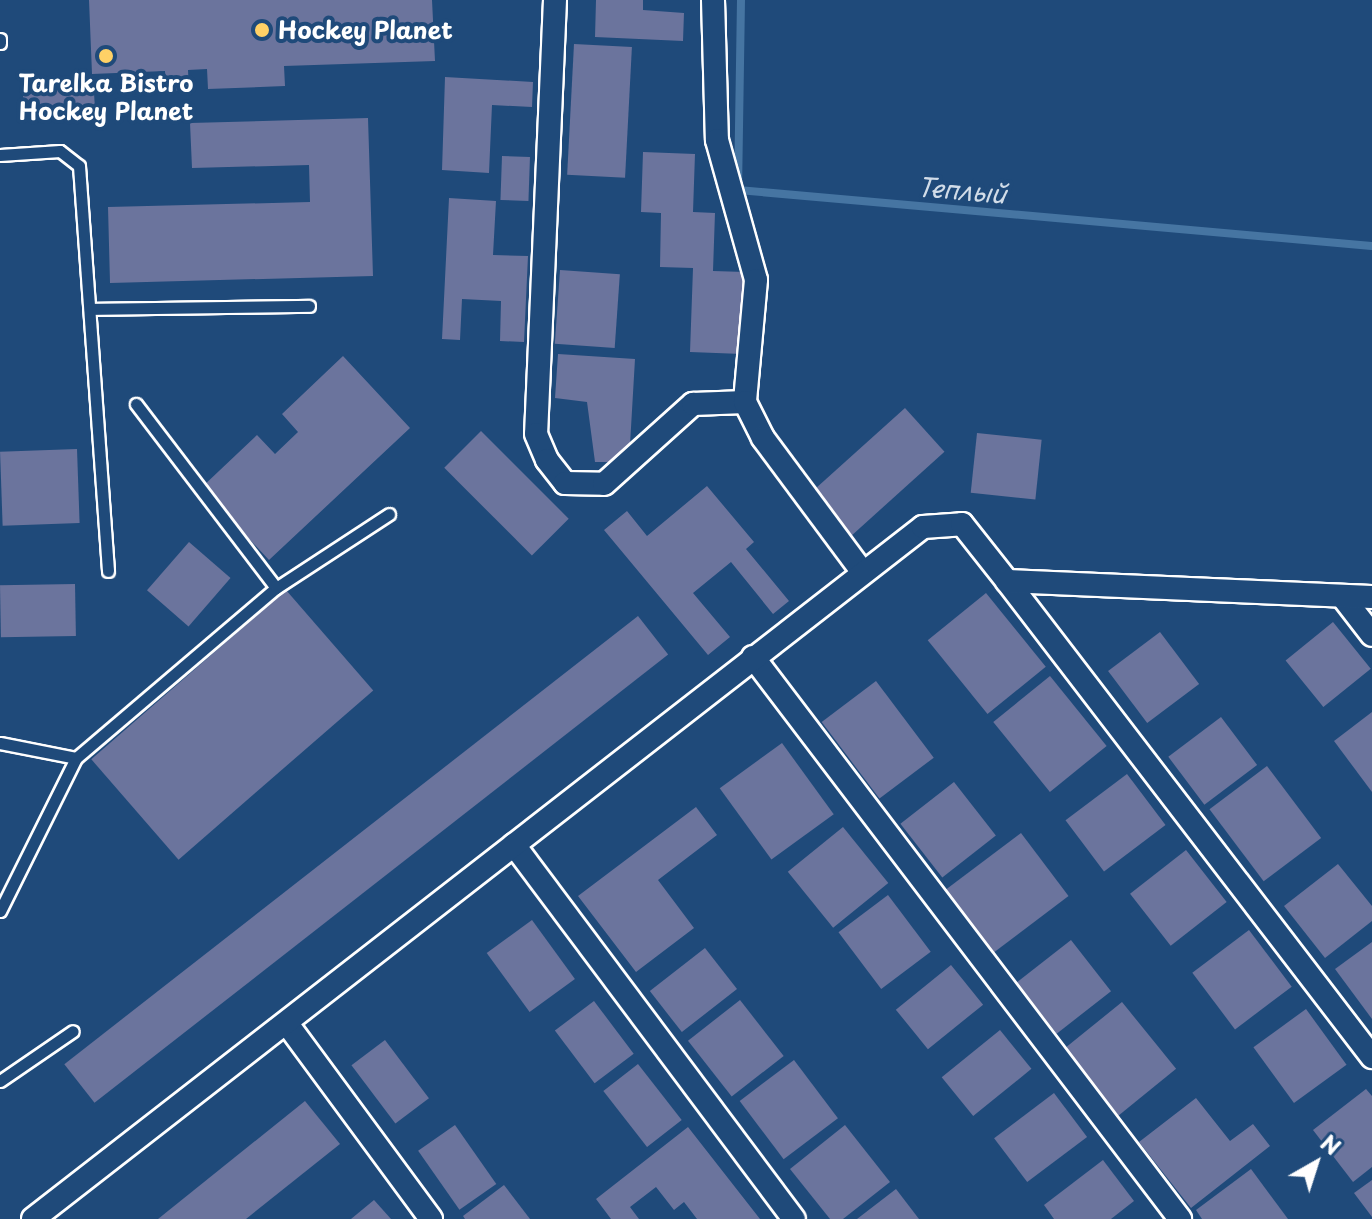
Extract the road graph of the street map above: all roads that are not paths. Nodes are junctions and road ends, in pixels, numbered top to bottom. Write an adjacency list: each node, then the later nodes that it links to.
1 (555, 0): 6 (street)
2 (713, 0): 6 (street)
3 (0, 155): 5 (lane)
4 (309, 306): 5 (lane)
5 (90, 309): 10 (lane)
6 (745, 402): 9 (street)
7 (136, 404): 12 (lane)
8 (389, 514): 12 (lane)
9 (861, 570): 11 (street); 16 (street)
10 (108, 571)
11 (1007, 581): 13 (street); 23 (street)
12 (276, 588): 18 (lane)
13 (1342, 596): 14 (street); 15 (street)
14 (1372, 597)
15 (1372, 635)
16 (753, 657): 19 (street); 29 (street)
17 (0, 743): 18 (lane)
18 (76, 758): 20 (lane)
19 (514, 845): 21 (street); 28 (street)
20 (0, 911)
21 (288, 1025): 25 (street); 27 (street)
22 (73, 1031): 24 (lane)
23 (1372, 1057)
24 (0, 1081)
25 (58, 1212): 26 (street)
26 (33, 1219)
27 (431, 1219)
28 (794, 1219)
29 (1180, 1219)

